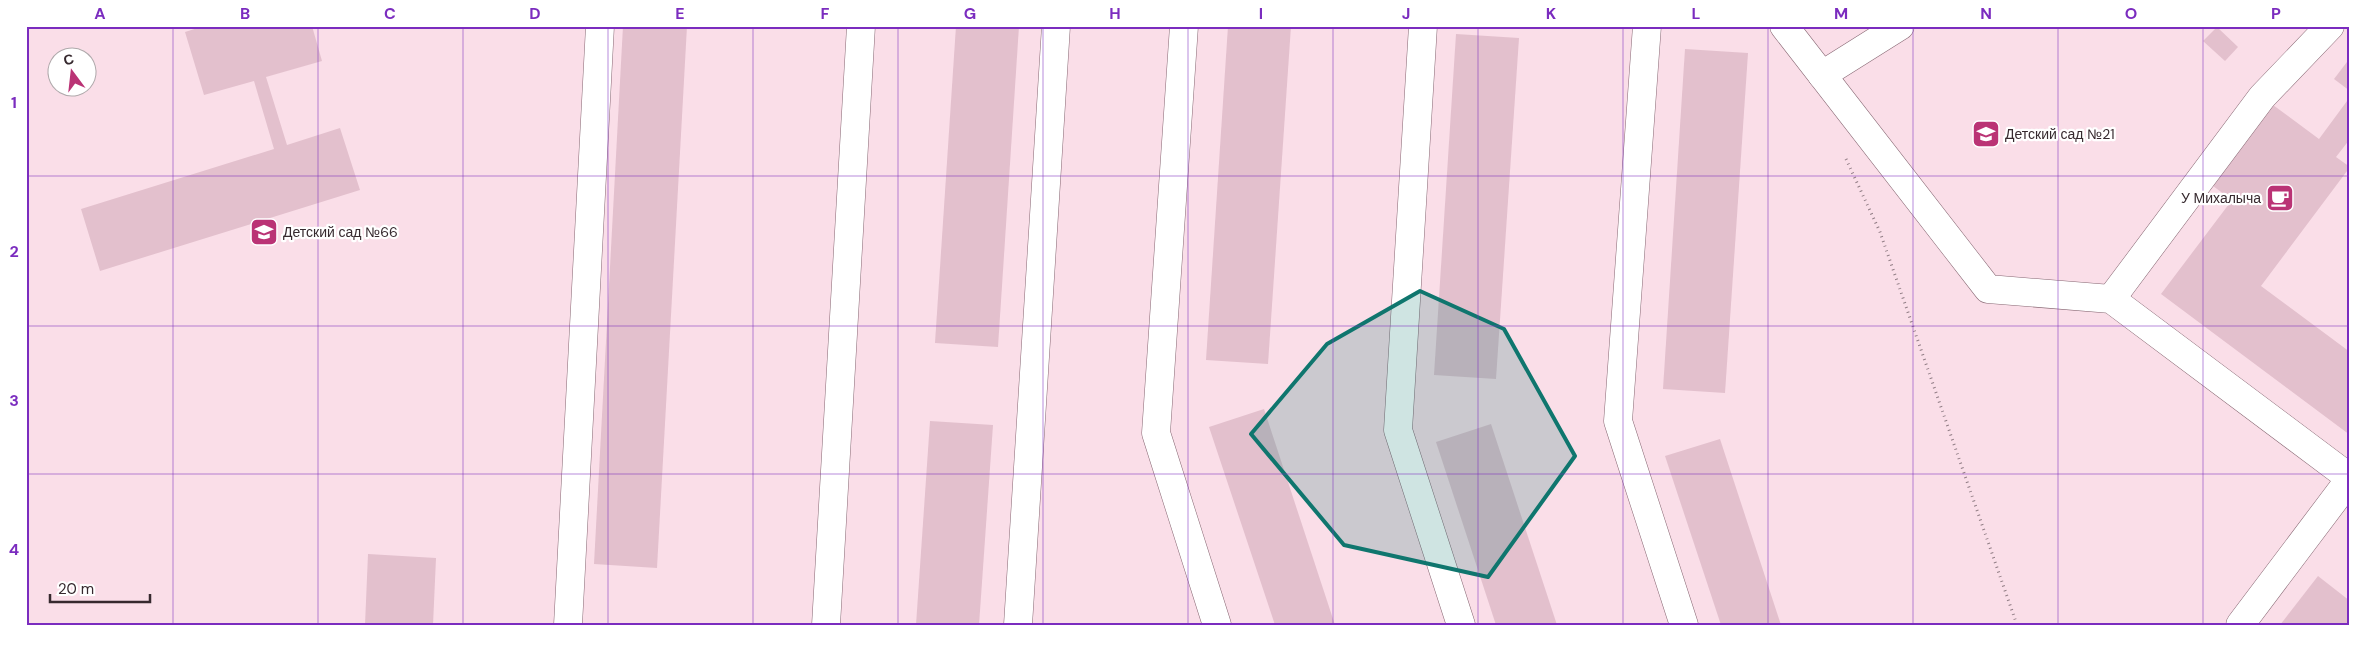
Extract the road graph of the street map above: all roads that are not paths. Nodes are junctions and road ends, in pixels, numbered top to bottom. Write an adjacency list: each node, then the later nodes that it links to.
1 (600, 26): 13 (lane)
2 (861, 26): 14 (lane)
3 (1056, 26): 15 (lane)
4 (1184, 26): 16 (lane)
5 (1423, 26): 17 (lane)
6 (1647, 26): 18 (lane)
7 (1784, 26): 10 (lane)
8 (1900, 26): 10 (lane)
9 (2330, 26): 11 (lane)
10 (1822, 75): 11 (lane)
11 (2111, 299): 12 (lane)
12 (2350, 478): 19 (lane)
13 (568, 625)
14 (826, 625)
15 (1018, 625)
16 (1217, 625)
17 (1461, 625)
18 (1684, 625)
19 (2240, 625)

